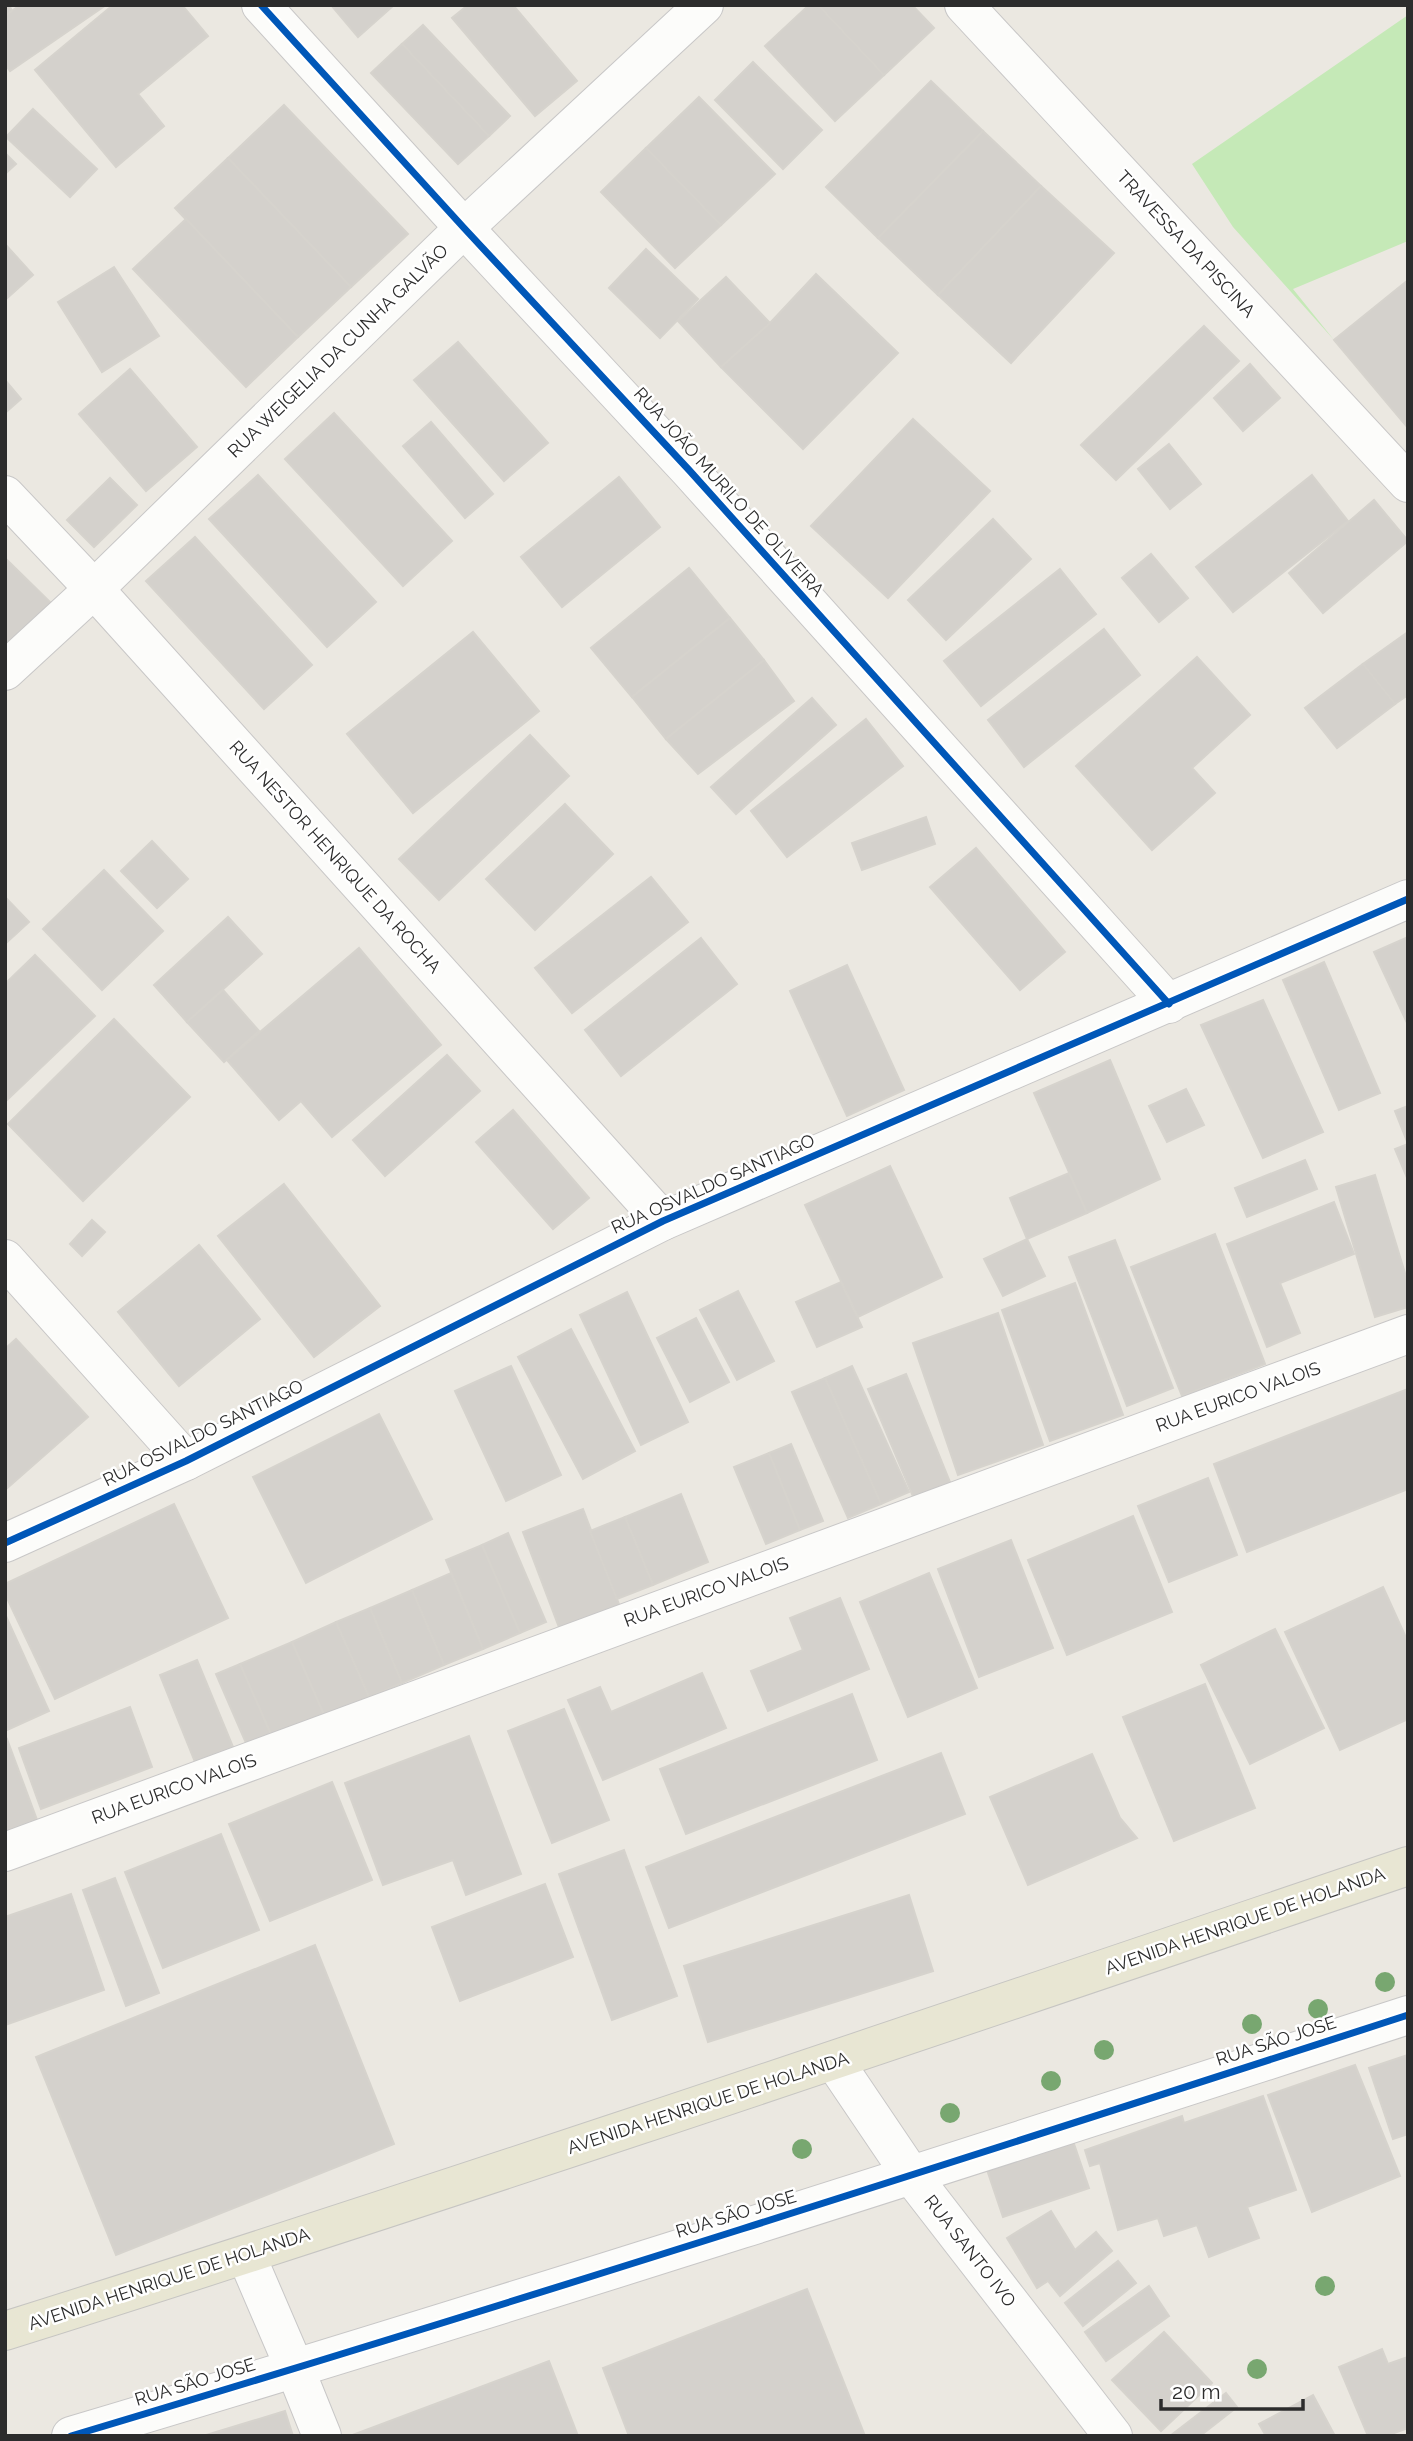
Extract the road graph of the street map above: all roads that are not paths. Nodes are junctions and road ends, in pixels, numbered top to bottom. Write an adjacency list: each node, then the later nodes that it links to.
1 (261, 5): 4 (street, RUA JOÃO MURILO DE OLIVEIRA)
2 (704, 5): 4 (street, RUA WEIGELIA DA CUNHA GALVÃO)
3 (964, 5): 5 (street, TRAVESSA DA PISCINA)
4 (464, 228): 7 (street, RUA WEIGELIA DA CUNHA GALVÃO); 10 (street, RUA JOÃO MURILO DE OLIVEIRA)
5 (1408, 483)
6 (5, 495): 7 (street, RUA NESTOR HENRIQUE DA ROCHA)
7 (94, 589): 8 (street, RUA WEIGELIA DA CUNHA GALVÃO); 11 (street, RUA NESTOR HENRIQUE DA ROCHA)
8 (5, 671)
9 (1408, 899): 10 (street, RUA OSVALDO SANTIAGO)
10 (1169, 1004): 11 (street, RUA OSVALDO SANTIAGO)
11 (663, 1221): 14 (street, RUA OSVALDO SANTIAGO)
12 (5, 1259): 14 (street)
13 (1408, 1334): 16 (street, RUA EURICO VALOIS)
14 (186, 1461): 15 (street, RUA OSVALDO SANTIAGO)
15 (5, 1544)
16 (5, 1852)
17 (1408, 1866): 19 (main road, AVENIDA HENRIQUE DE HOLANDA)
18 (1408, 2015): 20 (street, RUA SÃO JOSE)
19 (834, 2061): 20 (street, RUA SANTO IVO); 21 (main road, AVENIDA HENRIQUE DE HOLANDA)
20 (911, 2175): 23 (street, RUA SÃO JOSE); 26 (street, RUA SANTO IVO)
21 (246, 2255): 22 (main road, AVENIDA HENRIQUE DE HOLANDA); 23 (street)
22 (5, 2331)
23 (296, 2369): 24 (street, RUA SÃO JOSE); 25 (street)
24 (71, 2436)
25 (322, 2436)
26 (1113, 2436)

